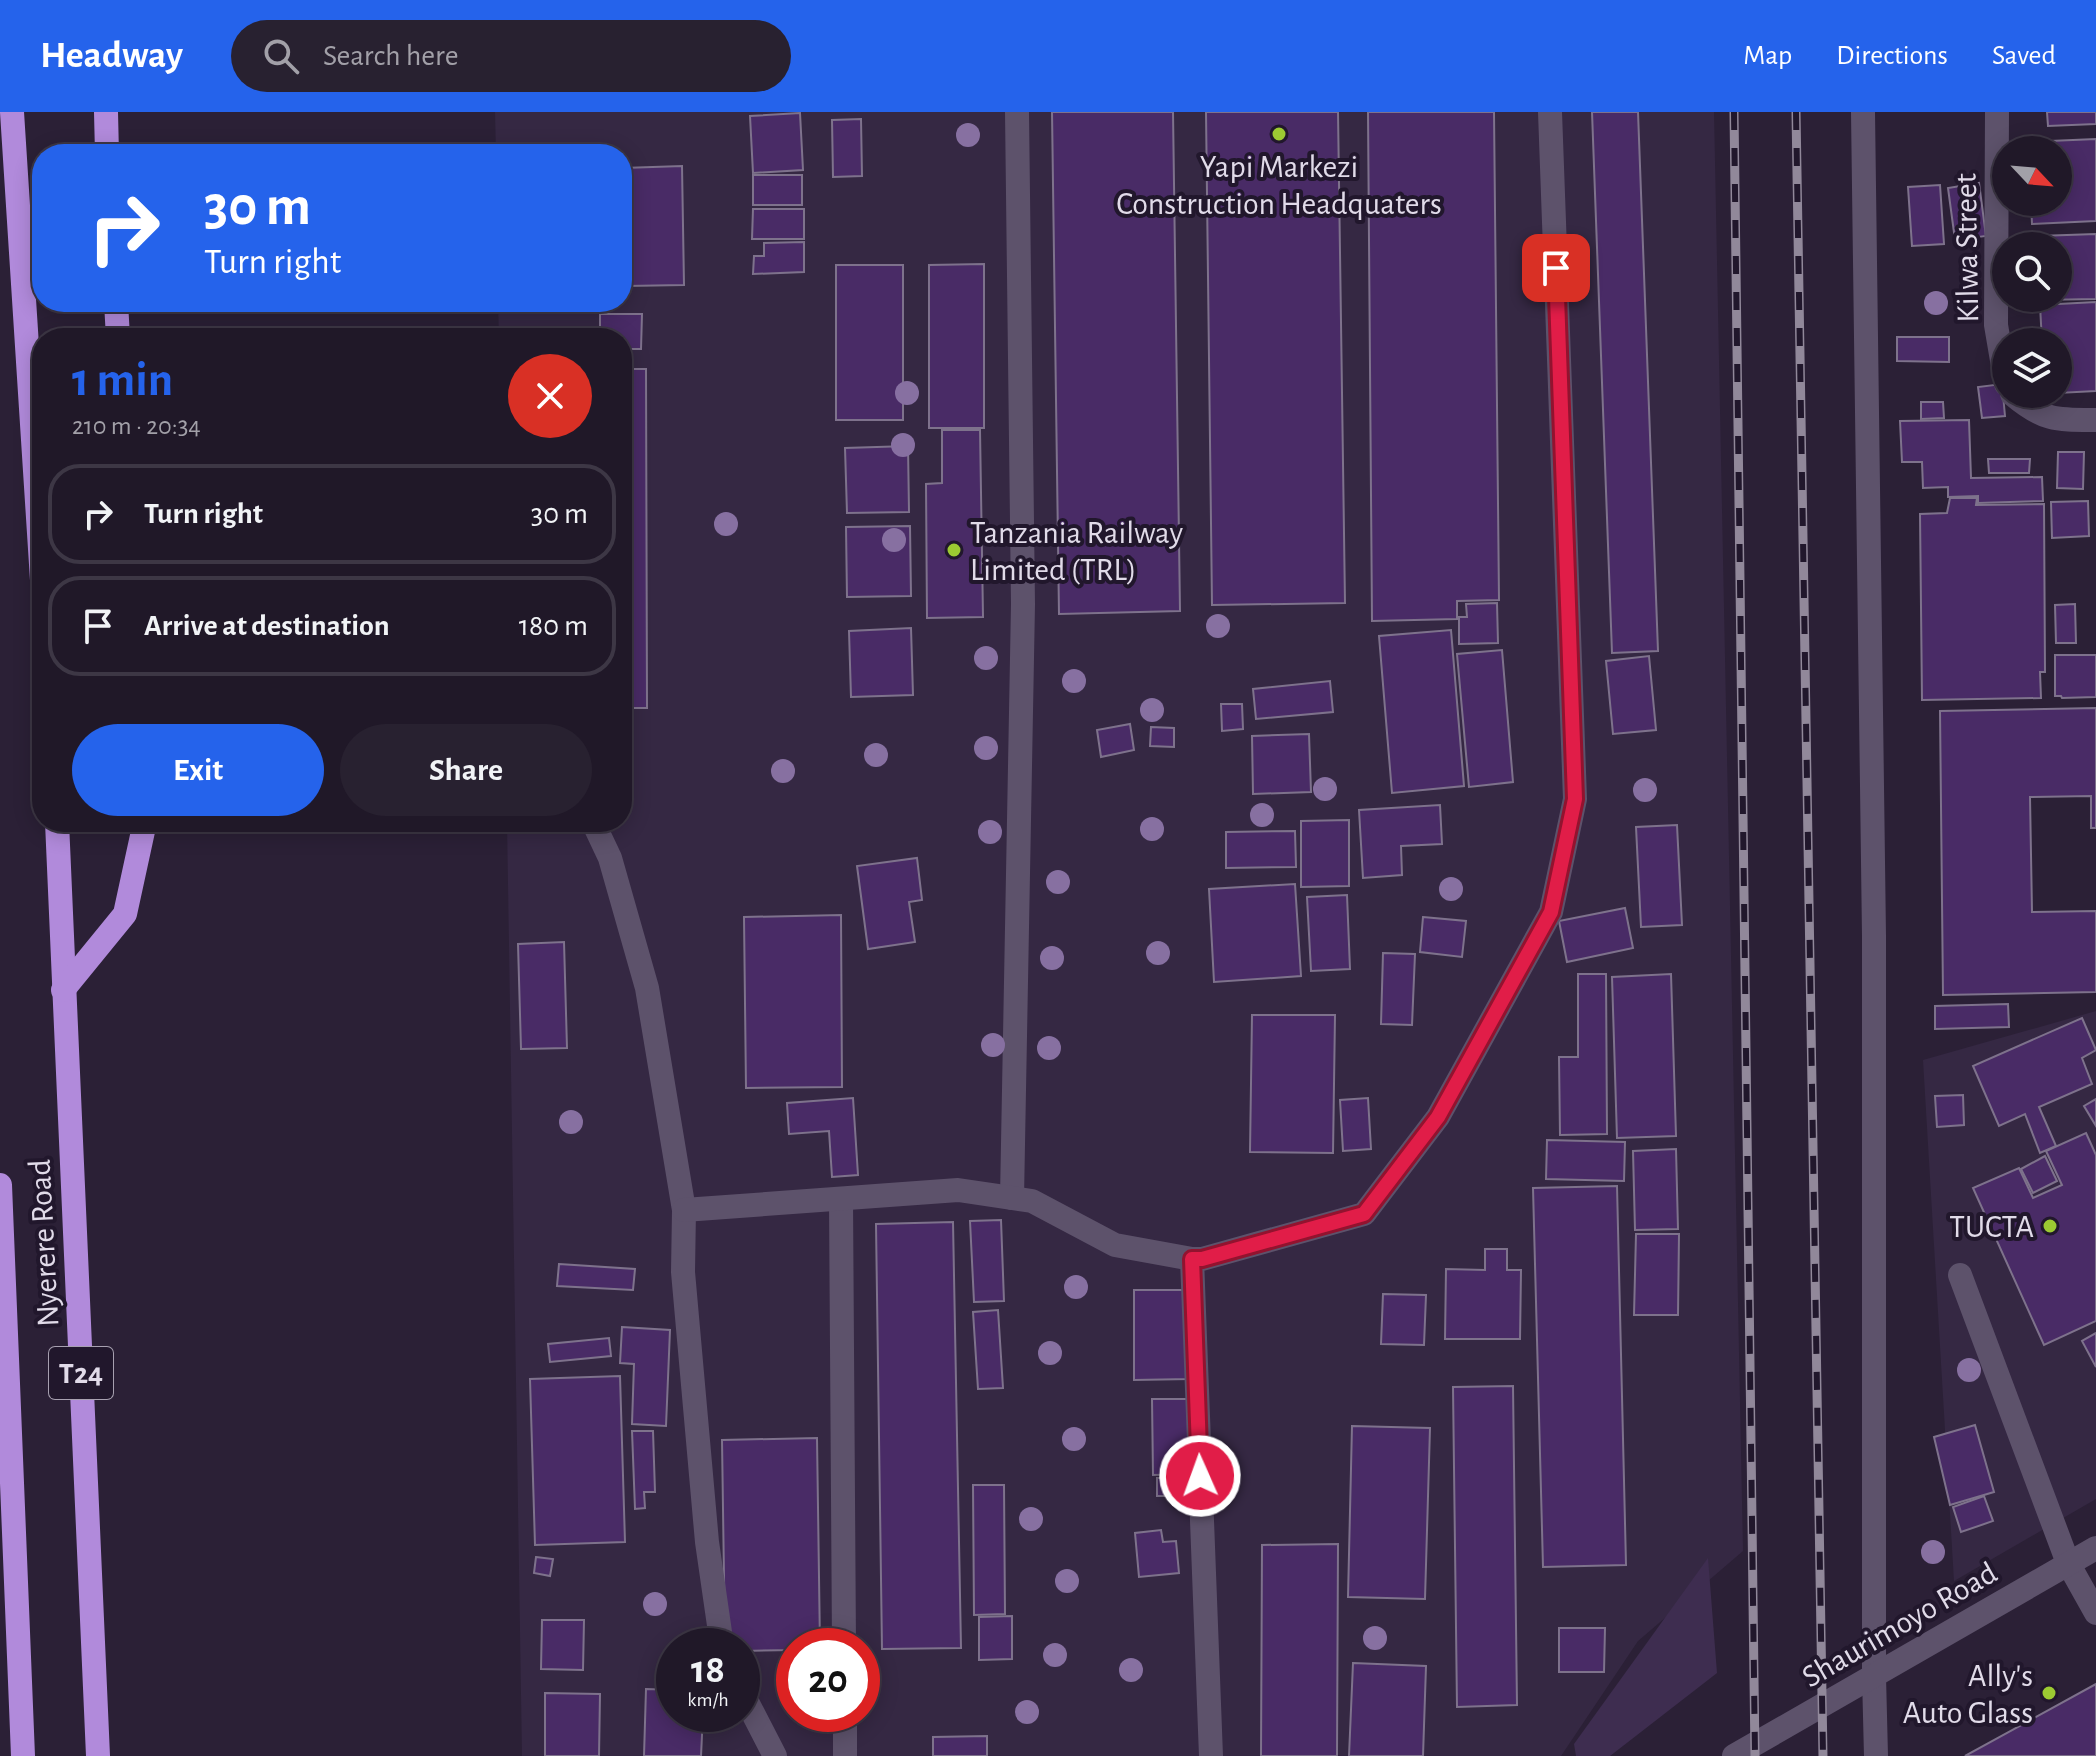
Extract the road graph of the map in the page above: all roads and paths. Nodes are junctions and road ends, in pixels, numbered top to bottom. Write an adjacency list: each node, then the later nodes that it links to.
1 (12, 112): 11 (highway)
2 (106, 112): 7 (highway)
3 (1017, 112): 17 (street)
4 (1550, 112): 20 (street)
5 (1863, 112): 27 (street)
6 (1997, 112): 8 (street, Kilwa Street)
7 (107, 144)
8 (1997, 328)
9 (2028, 408): 10 (street)
10 (2096, 420)
11 (32, 424)
12 (58, 832): 15 (highway, Nyerere Road / T24)
13 (143, 832): 15 (highway)
14 (598, 832): 19 (street)
15 (63, 990): 31 (highway, Nyerere Road / T24)
16 (0, 1185): 30 (highway, Nyerere Road / T24)
17 (1012, 1198): 18 (street); 20 (street)
18 (841, 1199): 19 (street); 26 (street)
19 (684, 1210): 25 (street)
20 (1192, 1259): 34 (street)
21 (1960, 1275): 23 (street)
22 (2096, 1548): 23 (street, Shaurimoyo Road)
23 (2068, 1563): 24 (street); 27 (street, Shaurimoyo Road)
24 (2096, 1613)
25 (719, 1628)
26 (844, 1628)
27 (1874, 1676): 35 (street, Shaurimoyo Road); 36 (street)
28 (760, 1727): 32 (street)
29 (845, 1732): 33 (street)
30 (23, 1756)
31 (98, 1756)
32 (775, 1756)
33 (845, 1756)
34 (1211, 1756)
35 (1734, 1756)
36 (1876, 1756)

